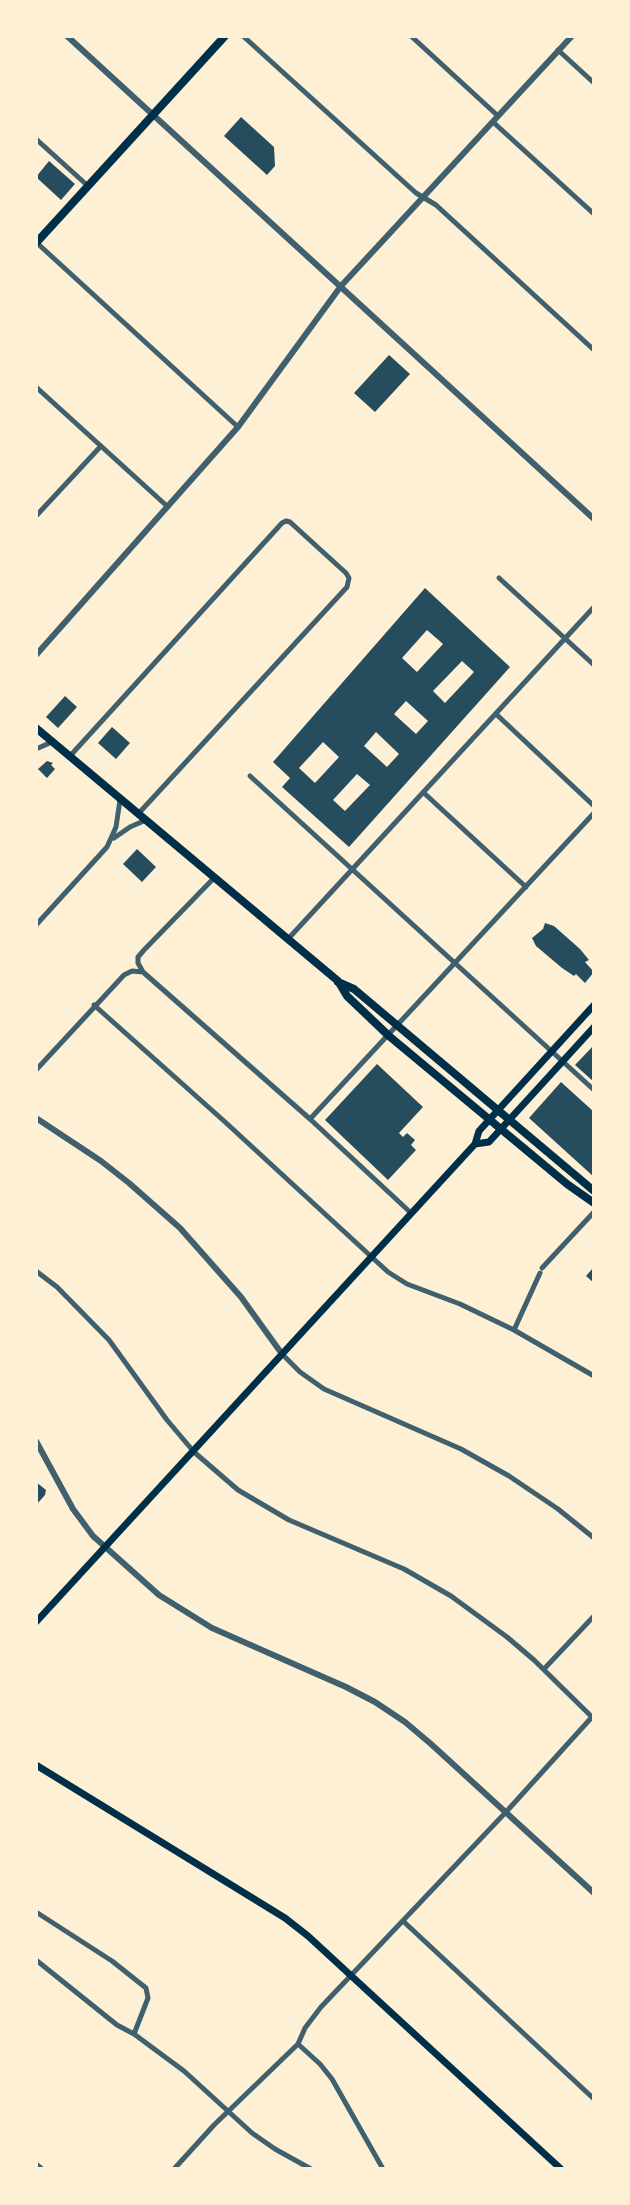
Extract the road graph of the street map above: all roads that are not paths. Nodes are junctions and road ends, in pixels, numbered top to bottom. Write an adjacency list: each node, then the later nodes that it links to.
1 (67, 36): 8 (street)
2 (225, 36): 8 (main road)
3 (243, 36): 12 (street)
4 (411, 36): 9 (street)
5 (572, 36): 6 (street)
6 (558, 50): 7 (street); 9 (street)
7 (594, 83)
8 (154, 114): 11 (main road); 15 (street)
9 (495, 119): 12 (street); 13 (street)
10 (36, 139): 11 (street)
11 (88, 186): 14 (main road)
12 (424, 197): 15 (street); 16 (street)
13 (594, 214)
14 (36, 242): 18 (street)
15 (341, 286): 18 (street); 22 (street)
16 (594, 350)
17 (36, 387): 19 (street)
18 (238, 427): 20 (street)
19 (101, 446): 20 (street); 21 (street)
20 (168, 508): 26 (street)
21 (36, 516)
22 (594, 519)
23 (499, 578): 25 (street)
24 (594, 607): 25 (street)
25 (565, 639): 27 (street); 28 (street)
26 (36, 655)
27 (594, 665)
28 (496, 714): 34 (street); 36 (street)
29 (36, 728): 30 (main road)
30 (52, 742): 31 (street); 32 (main road)
31 (36, 749)
32 (69, 756): 35 (main road); 38 (street)
33 (250, 776): 41 (street)
34 (424, 793): 41 (street); 43 (street)
35 (120, 799): 38 (main road); 40 (street)
36 (594, 806)
37 (594, 813): 43 (street)
38 (138, 814): 39 (main road)
39 (146, 820): 40 (street); 42 (main road)
40 (113, 838): 44 (street)
41 (352, 870): 45 (street); 46 (street)
42 (214, 878): 45 (main road); 47 (street)
43 (526, 887): 46 (street)
44 (36, 925)
45 (288, 939): 48 (main road)
46 (455, 964): 51 (street); 54 (street)
47 (143, 972): 49 (street); 60 (street)
48 (338, 981): 51 (main road); 53 (main road)
49 (94, 1005): 56 (street); 69 (street)
50 (594, 1005): 54 (main road)
51 (398, 1026): 53 (street); 58 (main road)
52 (594, 1027): 55 (main road)
53 (389, 1036): 60 (street); 61 (main road)
54 (551, 1052): 55 (street); 58 (main road)
55 (562, 1062): 57 (street); 62 (main road)
56 (36, 1070)
57 (594, 1090)
58 (498, 1110): 61 (main road); 62 (main road)
59 (36, 1118): 72 (street)
60 (310, 1119): 68 (street)
61 (489, 1119): 63 (main road); 64 (main road)
62 (509, 1120): 63 (main road); 65 (main road)
63 (501, 1129): 64 (main road); 66 (main road)
64 (475, 1144): 68 (main road)
65 (594, 1191)
66 (594, 1203)
67 (594, 1212): 71 (street)
68 (411, 1213): 69 (main road)
69 (371, 1258): 71 (street); 72 (main road)
70 (36, 1271): 75 (street)
71 (514, 1330): 73 (street)
72 (282, 1354): 75 (main road); 76 (street)
73 (594, 1376)
74 (36, 1441): 77 (street)
75 (194, 1452): 77 (main road); 80 (street)
76 (594, 1538)
77 (105, 1549): 79 (main road); 83 (street)
78 (594, 1616): 80 (street)
79 (36, 1622)
80 (544, 1669): 81 (street)
81 (593, 1718): 83 (street)
82 (36, 1765): 88 (main road)
83 (506, 1812): 84 (street); 86 (street)
84 (594, 1893)
85 (36, 1912): 89 (street)
86 (403, 1921): 88 (street); 91 (street)
87 (36, 1960): 89 (street)
88 (350, 1975): 90 (street); 98 (main road)
89 (134, 2034): 92 (street)
90 (298, 2044): 92 (street); 97 (street)
91 (594, 2099)
92 (228, 2112): 95 (street); 96 (street)
93 (36, 2164): 94 (street)
94 (42, 2169)
95 (174, 2169)
96 (311, 2169)
97 (383, 2169)
98 (561, 2169)

